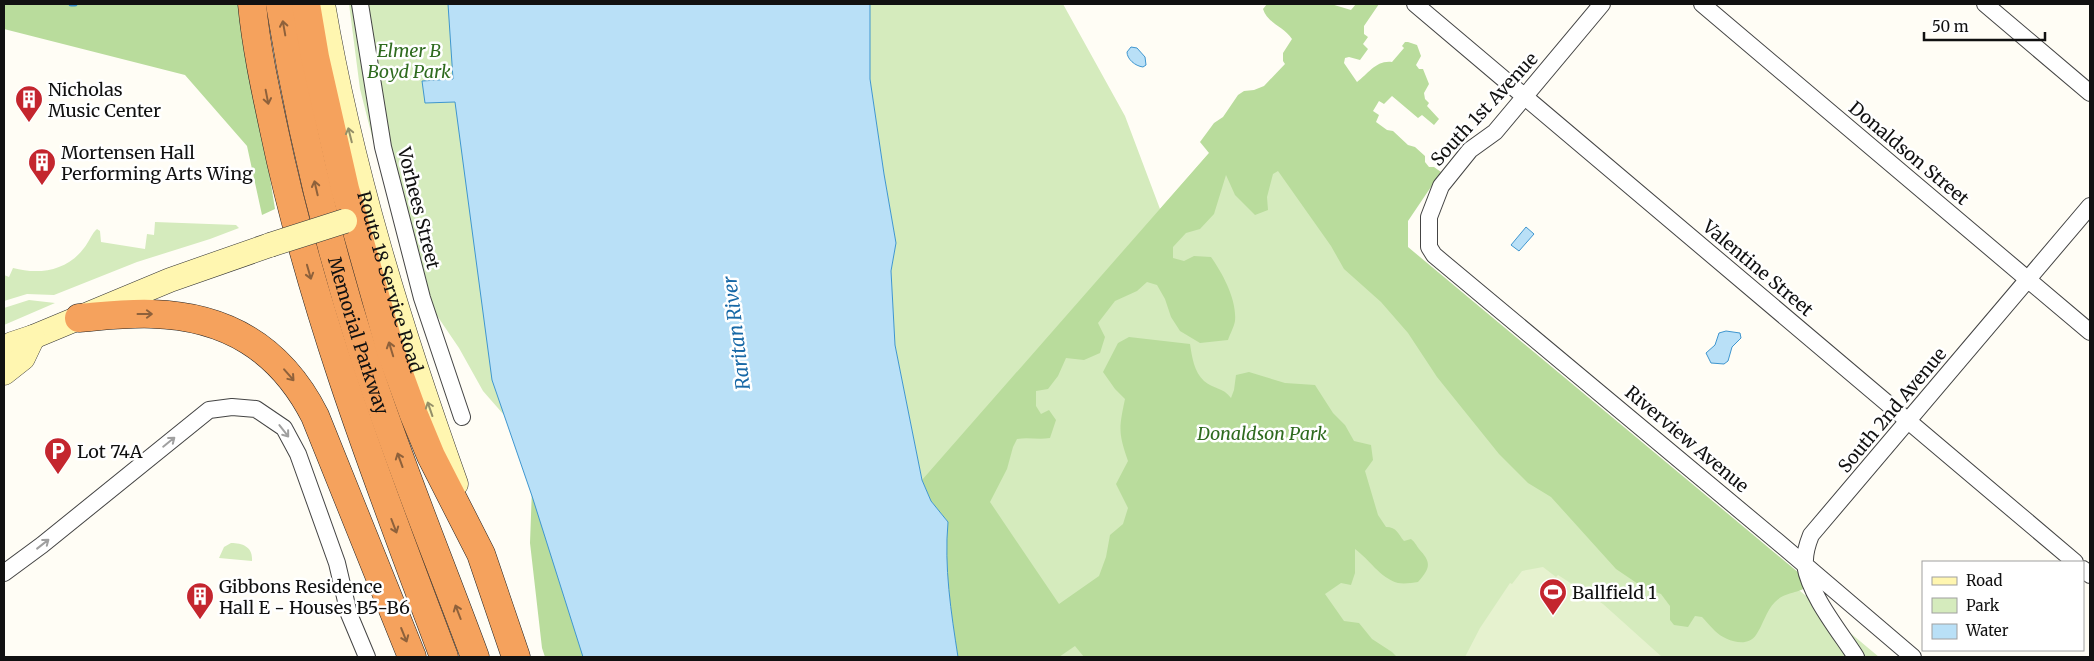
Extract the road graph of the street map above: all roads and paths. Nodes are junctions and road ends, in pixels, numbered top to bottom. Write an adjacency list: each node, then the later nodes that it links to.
1 (248, 4): 11 (highway)
2 (252, 4): 11 (highway, Memorial Parkway)
3 (280, 4): 33 (highway, Memorial Parkway, one-way to 3)
4 (306, 4): 15 (highway)
5 (323, 4): 26 (main road, Route 18 Service Road, one-way to 5)
6 (360, 4): 24 (street, Vorhees Street)
7 (1415, 4): 13 (street, Valentine Street)
8 (1602, 4): 13 (street, South 1st Avenue)
9 (1702, 4): 17 (street, Donaldson Street)
10 (1985, 4): 12 (street)
11 (255, 32): 32 (highway, Memorial Parkway, one-way to 32)
12 (2090, 93)
13 (1525, 97): 16 (street, South 1st Avenue); 25 (street, Valentine Street)
14 (2090, 206): 17 (street, South 2nd Avenue)
15 (349, 219): 18 (main road, bridge); 26 (highway, one-way to 15)
16 (1434, 254): 28 (street, Riverview Avenue)
17 (2028, 280): 19 (street, Donaldson Street); 25 (street, South 2nd Avenue)
18 (79, 318): 20 (main road); 31 (highway, one-way to 31)
19 (2090, 332)
20 (33, 337): 21 (main road); 22 (main road); 23 (main road)
21 (4, 339)
22 (4, 350)
23 (4, 373)
24 (462, 418)
25 (1908, 422): 27 (street, Valentine Street); 28 (street, South 2nd Avenue)
26 (481, 554): 34 (highway)
27 (2074, 561)
28 (1805, 565): 35 (street); 36 (street, Riverview Avenue)
29 (4, 573): 30 (street, one-way to 30)
30 (367, 657)
31 (412, 657)
32 (444, 657)
33 (475, 657)
34 (516, 657)
35 (1856, 657)
36 (1913, 657)

